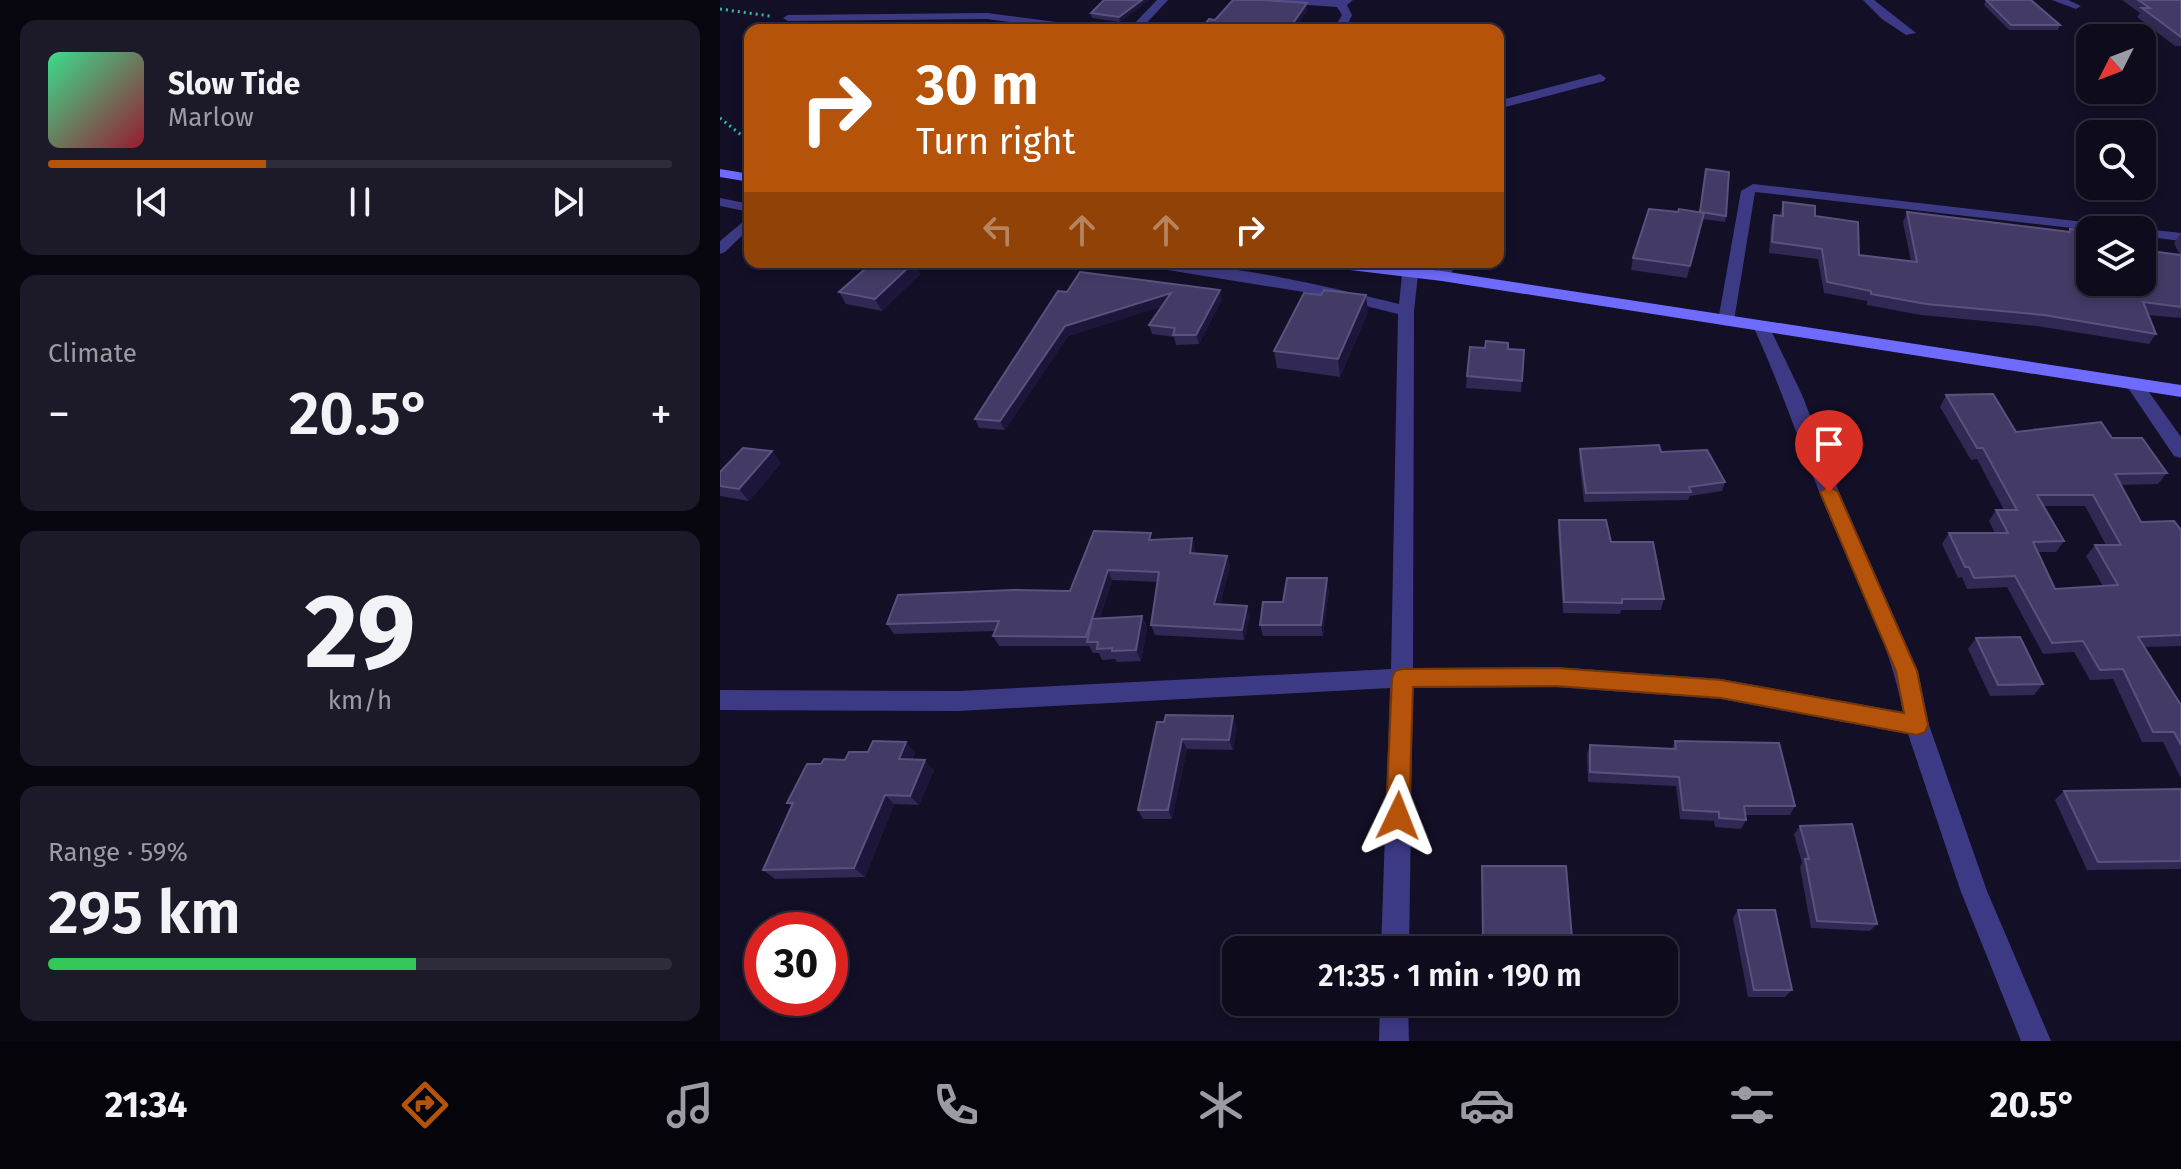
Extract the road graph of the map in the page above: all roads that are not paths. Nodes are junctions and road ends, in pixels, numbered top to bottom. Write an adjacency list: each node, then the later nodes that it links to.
1 (1163, 0): 9 (street)
2 (1279, 0): 5 (street)
3 (1868, 0): 11 (street)
4 (2057, 0): 6 (street)
5 (1344, 2): 10 (street)
6 (2076, 6)
7 (788, 18): 8 (street)
8 (1048, 24)
9 (1140, 24)
10 (1342, 24)
11 (1910, 33)
12 (1600, 78): 13 (street)
13 (1504, 103)
14 (720, 173): 15 (street)
15 (744, 177)
16 (720, 202): 17 (street)
17 (744, 207)
18 (2076, 224): 28 (street)
19 (744, 226): 22 (street)
20 (2156, 234): 21 (street)
21 (2181, 237)
22 (720, 249)
23 (1186, 268): 27 (street)
24 (1364, 268): 26 (street)
25 (1445, 269): 26 (street); 28 (street)
26 (1410, 275): 27 (street)
27 (1406, 311): 33 (street)
28 (1726, 321): 29 (street)
29 (1762, 328): 30 (street); 35 (street)
30 (2135, 385): 31 (street); 32 (street)
31 (2181, 391)
32 (2181, 451)
33 (1402, 678): 34 (street); 35 (street); 36 (street)
34 (720, 700)
35 (1917, 725): 39 (street)
36 (1395, 936)
37 (1394, 1016): 38 (street)
38 (1394, 1041)
39 (2036, 1041)

